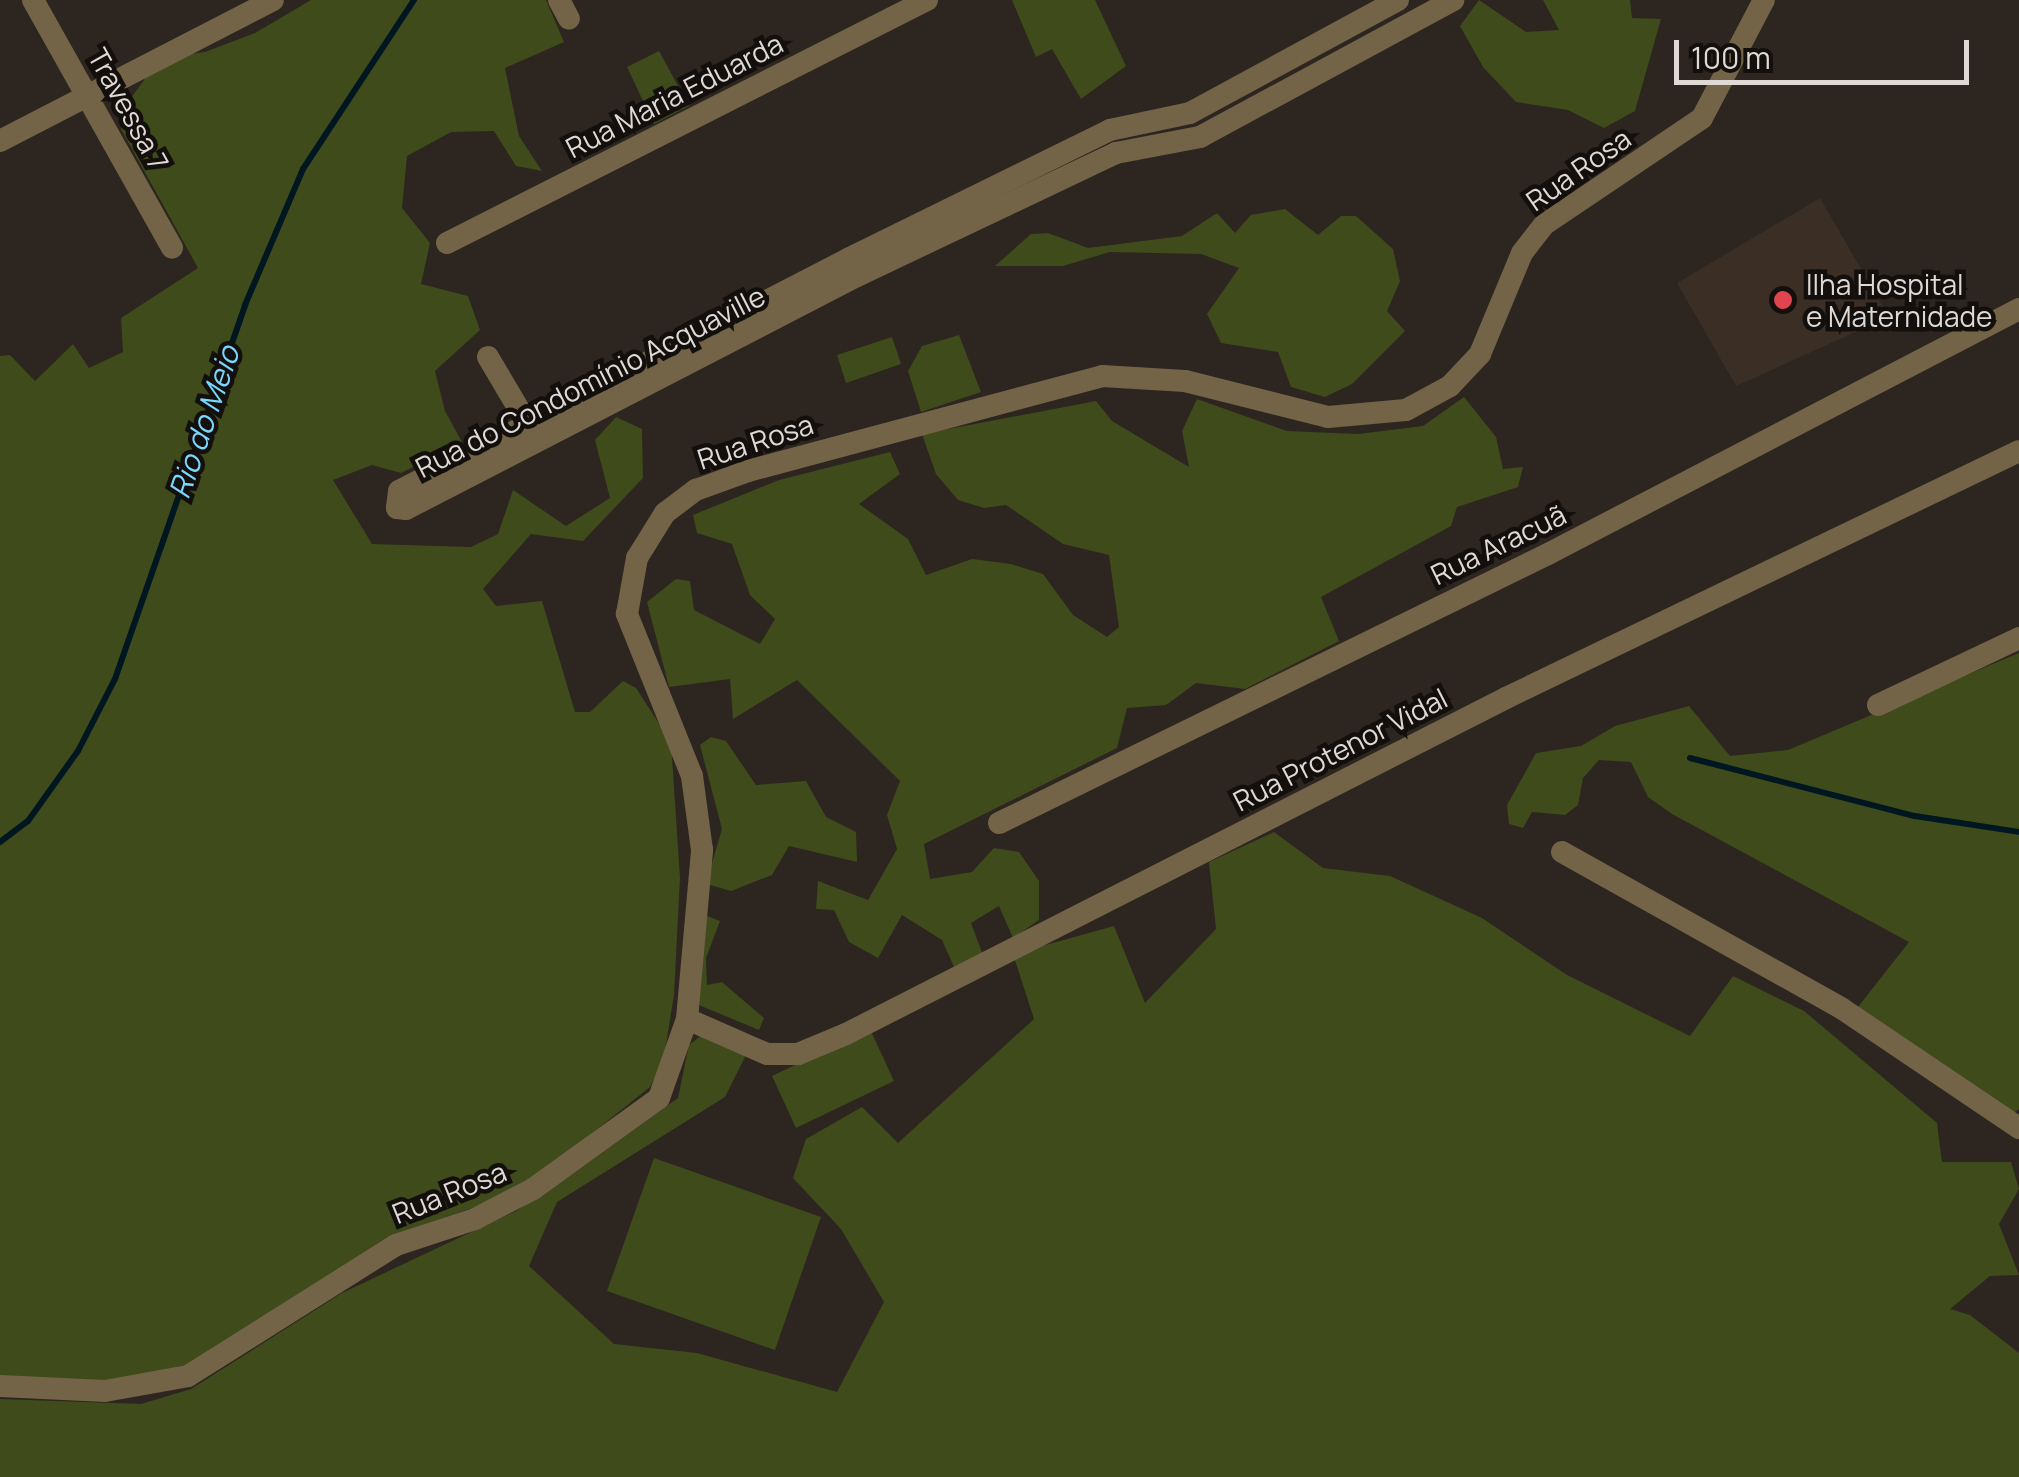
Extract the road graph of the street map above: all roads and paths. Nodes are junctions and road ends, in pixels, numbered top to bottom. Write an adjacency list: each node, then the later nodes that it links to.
1 (34, 0): 9 (street, Travessa 7)
2 (273, 0): 9 (street)
3 (927, 0): 14 (street, Rua Maria Eduarda)
4 (1398, 0): 7 (street, Rua do Condomínio Acquaville)
5 (1453, 0): 8 (street, Rua do Condomínio Acquaville)
6 (1764, 0): 24 (street, Rua Rosa)
7 (1315, 45): 8 (street); 10 (street, Rua do Condomínio Acquaville)
8 (1327, 66): 11 (street, Rua do Condomínio Acquaville)
9 (87, 96): 12 (street); 15 (street, Travessa 7)
10 (1190, 114): 11 (street); 13 (street, Rua do Condomínio Acquaville)
11 (1200, 137): 13 (street, Rua do Condomínio Acquaville)
12 (0, 141)
13 (1017, 188): 18 (street, Rua do Condomínio Acquaville)
14 (448, 243)
15 (172, 248)
16 (2019, 309): 22 (street, Rua Aracuã)
17 (488, 357): 18 (street)
18 (534, 436): 18 (street, Rua do Condomínio Acquaville)
19 (2019, 451): 24 (street, Rua Protenor Vidal)
20 (2019, 638): 21 (street)
21 (1878, 705)
22 (999, 822)
23 (1562, 852): 25 (street)
24 (687, 1020): 26 (street, Rua Rosa)
25 (2019, 1128)
26 (0, 1386)

